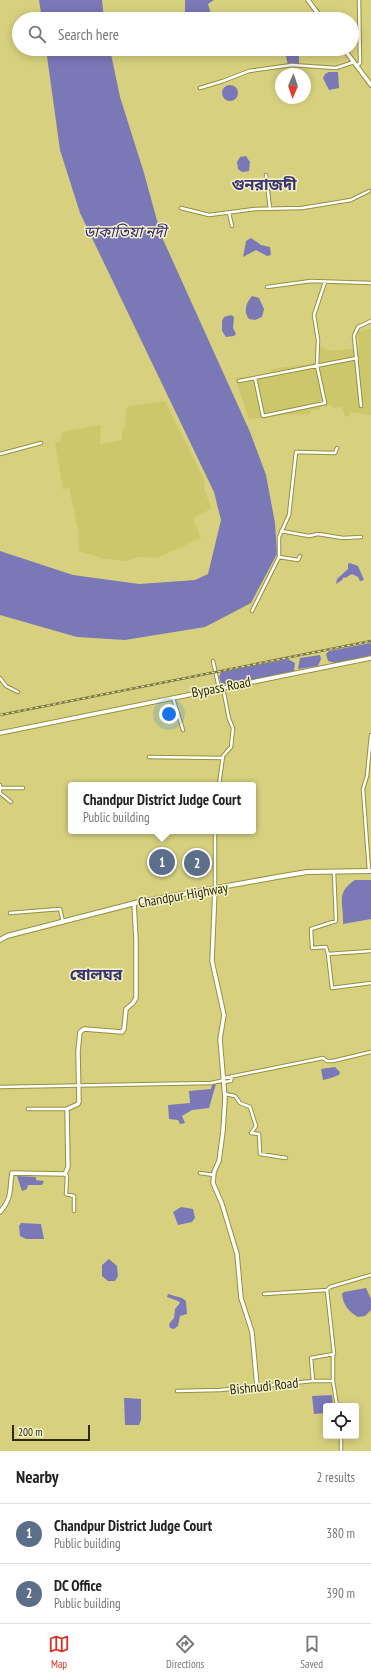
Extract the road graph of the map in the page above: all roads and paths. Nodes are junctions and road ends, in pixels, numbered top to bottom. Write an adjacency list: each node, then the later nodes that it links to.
1 (308, 0): 3 (street)
2 (359, 0): 6 (street)
3 (317, 12)
4 (349, 56): 5 (street)
5 (354, 62): 6 (street); 8 (street)
6 (357, 66): 7 (street)
7 (371, 84)
8 (200, 88)
9 (266, 175): 12 (street)
10 (369, 191): 12 (street)
11 (181, 208): 13 (street)
12 (270, 209): 13 (street)
13 (229, 213): 14 (street)
14 (232, 226)
15 (325, 282): 16 (street); 17 (street); 20 (street)
16 (371, 283)
17 (267, 287)
18 (371, 321): 19 (street)
19 (356, 358): 20 (street); 23 (street)
20 (317, 366): 21 (street); 21 (street)
21 (255, 378): 22 (street)
22 (239, 381)
23 (361, 406)
24 (41, 443): 26 (street)
25 (337, 448): 27 (street)
26 (0, 454)
27 (281, 531): 28 (street); 30 (street)
28 (361, 537)
29 (300, 556): 30 (street)
30 (279, 557): 31 (street)
31 (252, 611)
32 (371, 658): 35 (street, Bypass Road)
33 (213, 661): 35 (street)
34 (0, 678): 36 (street)
35 (221, 687): 37 (street, Bypass Road); 42 (street)
36 (18, 692)
37 (173, 697): 38 (street); 39 (street, Bypass Road)
38 (183, 730)
39 (0, 733)
40 (371, 735): 47 (street)
41 (149, 757): 42 (street)
42 (223, 758): 43 (street)
43 (219, 782)
44 (0, 786): 45 (street); 46 (street)
45 (23, 788)
46 (11, 802)
47 (366, 819): 48 (street); 50 (street)
48 (371, 819)
49 (215, 834): 52 (street)
50 (370, 871): 51 (main road, Chandpur Highway)
51 (334, 872): 52 (main road, Chandpur Highway); 58 (street)
52 (215, 889): 53 (main road, Chandpur Highway); 62 (street)
53 (134, 903): 55 (main road, Chandpur Highway); 66 (street)
54 (10, 913): 55 (street)
55 (63, 922): 56 (main road, Chandpur Highway)
56 (0, 940)
57 (371, 951): 58 (street)
58 (328, 954): 59 (street)
59 (371, 983)
60 (371, 1052): 61 (street)
61 (232, 1076): 62 (street); 63 (street)
62 (224, 1078): 63 (street); 64 (street)
63 (224, 1082): 65 (street)
64 (0, 1087)
65 (225, 1094): 68 (street); 71 (street)
66 (68, 1108): 67 (street); 70 (street)
67 (28, 1109)
68 (286, 1158)
69 (200, 1173): 71 (street)
70 (65, 1174): 72 (street); 73 (street)
71 (214, 1175): 80 (street)
72 (74, 1211)
73 (0, 1212)
74 (371, 1275): 75 (street)
75 (327, 1290): 76 (street); 77 (street)
76 (264, 1294)
77 (333, 1355): 78 (street, Bishnudi Road); 79 (street)
78 (313, 1381): 79 (street); 80 (street, Bishnudi Road)
79 (333, 1381): 82 (street)
80 (257, 1386): 81 (street, Bishnudi Road)
81 (177, 1391)
82 (337, 1403)
83 (341, 1439): 84 (street)
84 (341, 1451)

